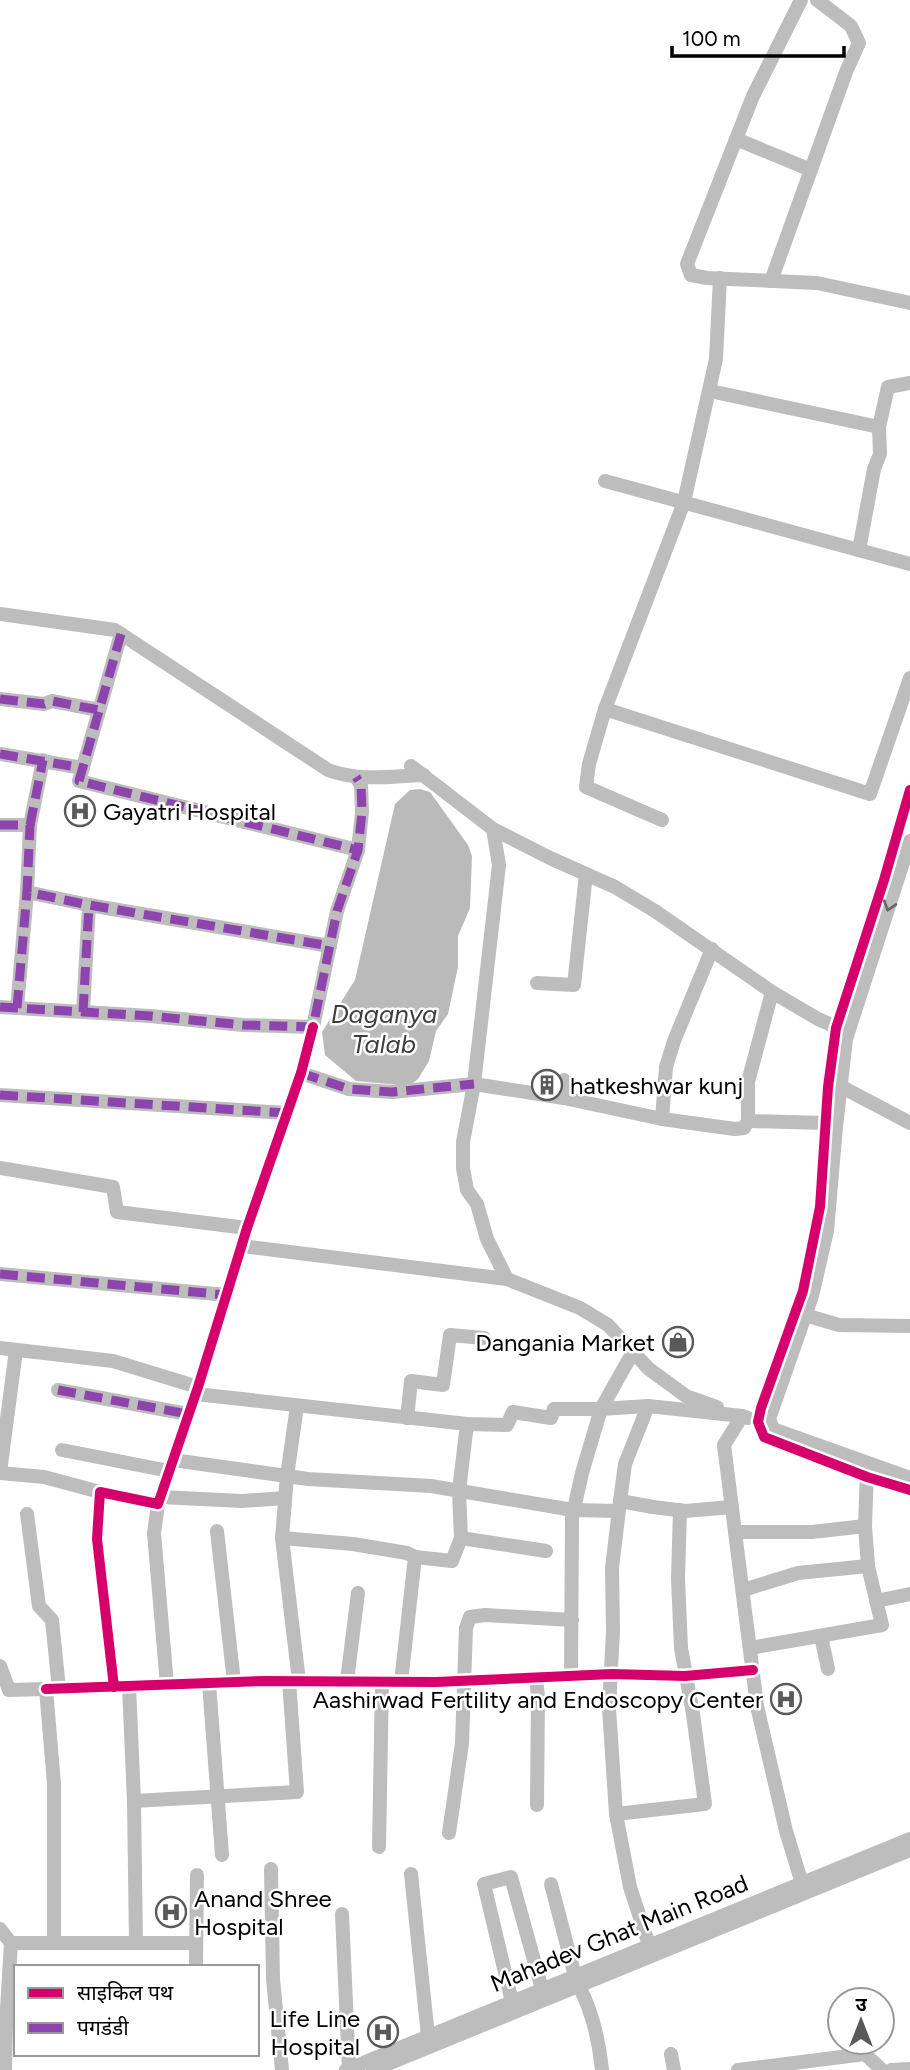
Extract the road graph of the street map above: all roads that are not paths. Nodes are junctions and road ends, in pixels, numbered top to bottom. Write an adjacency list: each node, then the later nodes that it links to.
1 (801, 0): 3 (street)
2 (817, 0): 4 (street)
3 (736, 139): 4 (street); 5 (street)
4 (811, 170): 6 (street)
5 (720, 278): 6 (street); 9 (street)
6 (771, 281): 7 (street)
7 (910, 303)
8 (910, 383): 10 (street)
9 (710, 391): 10 (street); 12 (street)
10 (879, 427): 13 (street)
11 (605, 481): 12 (street)
12 (684, 502): 13 (street); 19 (street)
13 (859, 550): 14 (street)
14 (910, 564)
15 (0, 614): 16 (street)
16 (121, 634): 20 (street); 24 (street)
17 (910, 678): 19 (street)
18 (0, 699): 20 (street)
19 (605, 709): 26 (street)
20 (99, 710): 23 (street)
21 (0, 754): 22 (street)
22 (43, 760): 23 (street); 28 (street)
23 (83, 768): 31 (street)
24 (356, 777): 29 (street); 31 (street)
25 (910, 790): 43 (street)
26 (662, 820)
27 (0, 825): 28 (street)
28 (30, 825): 33 (street)
29 (494, 829): 32 (street); 46 (street)
30 (910, 841): 43 (street, one-way to 43)
31 (358, 850): 35 (street)
32 (586, 874): 36 (street); 37 (street)
33 (27, 892): 34 (street); 40 (street)
34 (89, 905): 35 (street); 41 (street)
35 (330, 946): 42 (street)
36 (712, 950): 38 (street); 51 (street)
37 (537, 983)
38 (772, 992): 43 (street); 52 (street)
39 (0, 1007): 40 (street)
40 (17, 1008): 41 (street)
41 (83, 1012): 42 (street)
42 (313, 1027): 44 (street)
43 (842, 1030): 47 (street); 53 (street)
44 (301, 1073): 46 (street); 50 (street)
45 (564, 1080): 49 (street)
46 (474, 1084): 49 (street); 59 (street)
47 (841, 1086): 54 (street); 61 (street)
48 (0, 1095): 50 (street)
49 (564, 1098): 51 (street)
50 (287, 1113): 56 (street)
51 (662, 1119): 52 (street)
52 (748, 1121): 53 (street)
53 (825, 1123): 75 (street)
54 (910, 1123)
55 (0, 1168): 56 (street)
56 (247, 1228): 57 (street)
57 (242, 1246): 59 (street); 60 (street)
58 (0, 1274): 60 (street)
59 (507, 1279): 66 (street)
60 (228, 1294): 68 (street)
61 (805, 1315): 62 (street); 75 (street)
62 (910, 1326)
63 (484, 1338): 74 (street)
64 (0, 1348): 65 (street)
65 (16, 1350): 68 (street); 80 (street)
66 (633, 1352): 71 (street); 73 (street)
67 (58, 1390): 72 (street)
68 (197, 1391): 69 (street); 72 (street)
69 (297, 1406): 74 (street); 81 (street)
70 (648, 1406): 71 (street); 73 (street); 88 (street)
71 (601, 1409): 76 (street); 90 (street)
72 (188, 1414): 78 (street)
73 (742, 1416): 75 (street); 89 (street)
74 (407, 1418): 76 (street)
75 (763, 1421): 79 (street)
76 (467, 1424): 84 (street)
77 (62, 1450): 78 (street)
78 (171, 1466): 81 (street); 87 (street)
79 (867, 1471): 82 (street); 83 (street); 93 (street)
80 (0, 1472): 85 (street)
81 (287, 1476): 84 (street); 86 (street)
82 (910, 1478)
83 (910, 1490)
84 (459, 1491): 90 (street); 97 (street)
85 (100, 1492): 87 (street); 123 (street)
86 (285, 1498): 87 (street); 96 (street)
87 (159, 1500): 122 (street)
88 (619, 1506): 90 (street); 91 (street); 111 (street)
89 (732, 1507): 91 (street); 95 (street)
90 (573, 1510): 105 (street)
91 (680, 1510): 113 (street)
92 (27, 1514): 124 (street)
93 (865, 1526): 95 (street); 100 (street)
94 (217, 1531): 119 (street)
95 (735, 1532): 101 (street)
96 (282, 1538): 99 (street); 116 (street)
97 (461, 1538): 98 (street); 99 (street)
98 (546, 1551)
99 (415, 1557): 120 (street)
100 (868, 1566): 101 (street); 104 (street)
101 (743, 1590): 107 (street)
102 (358, 1594): 117 (street)
103 (910, 1594): 104 (street)
104 (876, 1601): 106 (street)
105 (572, 1620): 112 (street); 115 (street)
106 (821, 1636): 107 (street); 109 (street)
107 (750, 1648): 110 (street)
108 (0, 1666): 124 (street)
109 (828, 1669)
110 (753, 1670): 113 (street); 138 (street)
111 (612, 1674): 112 (street); 113 (street); 128 (street)
112 (571, 1675): 114 (street)
113 (685, 1676): 128 (street)
114 (536, 1678): 115 (street); 127 (street)
115 (464, 1680): 120 (street); 129 (street)
116 (294, 1681): 117 (street); 119 (street); 125 (street)
117 (347, 1681): 118 (street)
118 (382, 1681): 120 (street); 131 (street)
119 (234, 1682): 121 (street)
120 (401, 1682)
121 (209, 1683): 122 (street); 125 (street)
122 (167, 1685): 123 (street)
123 (121, 1686): 124 (street); 126 (street)
124 (52, 1689): 142 (street)
125 (218, 1796): 126 (street); 133 (street)
126 (134, 1801): 144 (street)
127 (537, 1805)
128 (616, 1814): 145 (street)
129 (449, 1833)
130 (910, 1839): 138 (street, Mahadev Ghat Main Road)
131 (379, 1847)
132 (910, 1850): 138 (street)
133 (222, 1855)
134 (271, 1869): 157 (street)
135 (411, 1874): 151 (street)
136 (197, 1875): 143 (street)
137 (551, 1884): 147 (street)
138 (803, 1888): 145 (street, Mahadev Ghat Main Road)
139 (342, 1914): 154 (street)
140 (0, 1929): 141 (street)
141 (11, 1943): 142 (street); 150 (street)
142 (54, 1943): 144 (street)
143 (197, 1943): 144 (street); 146 (street)
144 (136, 1944)
145 (651, 1951): 147 (street, Mahadev Ghat Main Road)
146 (196, 1965)
147 (577, 1981): 148 (street, Mahadev Ghat Main Road); 153 (street); 159 (street)
148 (542, 1989): 149 (street, Mahadev Ghat Main Road); 149 (street)
149 (512, 2002): 151 (street, Mahadev Ghat Main Road)
150 (11, 2025): 156 (street)
151 (428, 2036): 153 (street, Mahadev Ghat Main Road)
152 (671, 2054): 160 (street)
153 (398, 2060): 154 (street, Mahadev Ghat Main Road); 158 (street)
154 (347, 2069)
155 (910, 2069): 164 (street)
156 (5, 2070)
157 (282, 2070)
158 (373, 2070)
159 (602, 2070)
160 (674, 2070)
161 (738, 2070): 162 (street)
162 (882, 2070)
163 (891, 2070): 164 (street)
164 (897, 2070)

